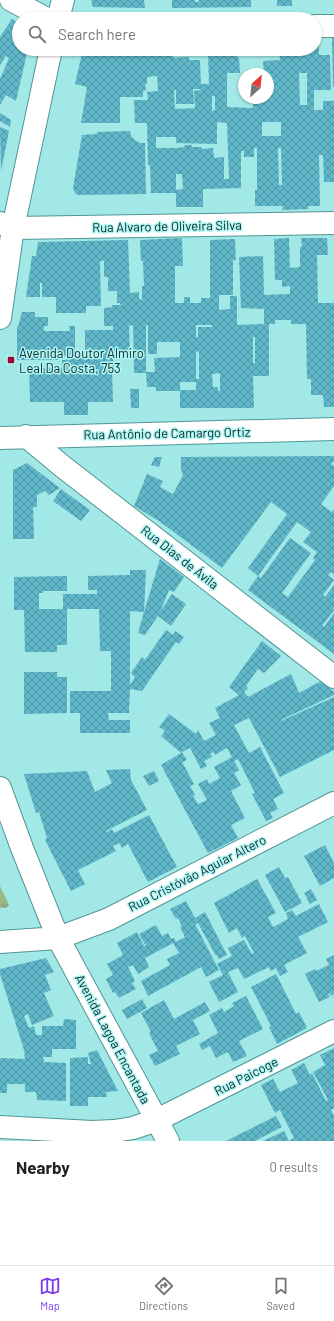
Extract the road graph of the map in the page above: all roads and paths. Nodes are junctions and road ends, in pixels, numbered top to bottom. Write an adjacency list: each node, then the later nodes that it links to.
1 (11, 0): 3 (street)
2 (63, 0): 4 (street)
3 (34, 12)
4 (60, 12)
5 (322, 26): 6 (street)
6 (334, 26)
7 (50, 56): 9 (street)
8 (334, 223): 9 (street, Rua Alvaro de Oliveira Silva)
9 (6, 225): 10 (street)
10 (0, 318)
11 (334, 429): 12 (street, Rua Antônio de Camargo Ortiz)
12 (26, 436): 13 (street, Rua Antônio de Camargo Ortiz); 14 (street, Rua Dias de Ávila)
13 (0, 438)
14 (334, 677)
15 (0, 788): 17 (street, Avenida Lagoa Encantada)
16 (334, 803): 17 (street, Rua Cristóvão Aguiar Altero)
17 (58, 938): 18 (street, Rua Cristóvão Aguiar Altero); 20 (street, Avenida Lagoa Encantada)
18 (0, 942)
19 (334, 1031): 20 (street, Rua Paicoge)
20 (157, 1120): 21 (street, Rua Paicoge); 22 (street, Avenida Lagoa Encantada)
21 (0, 1127)
22 (168, 1141)

